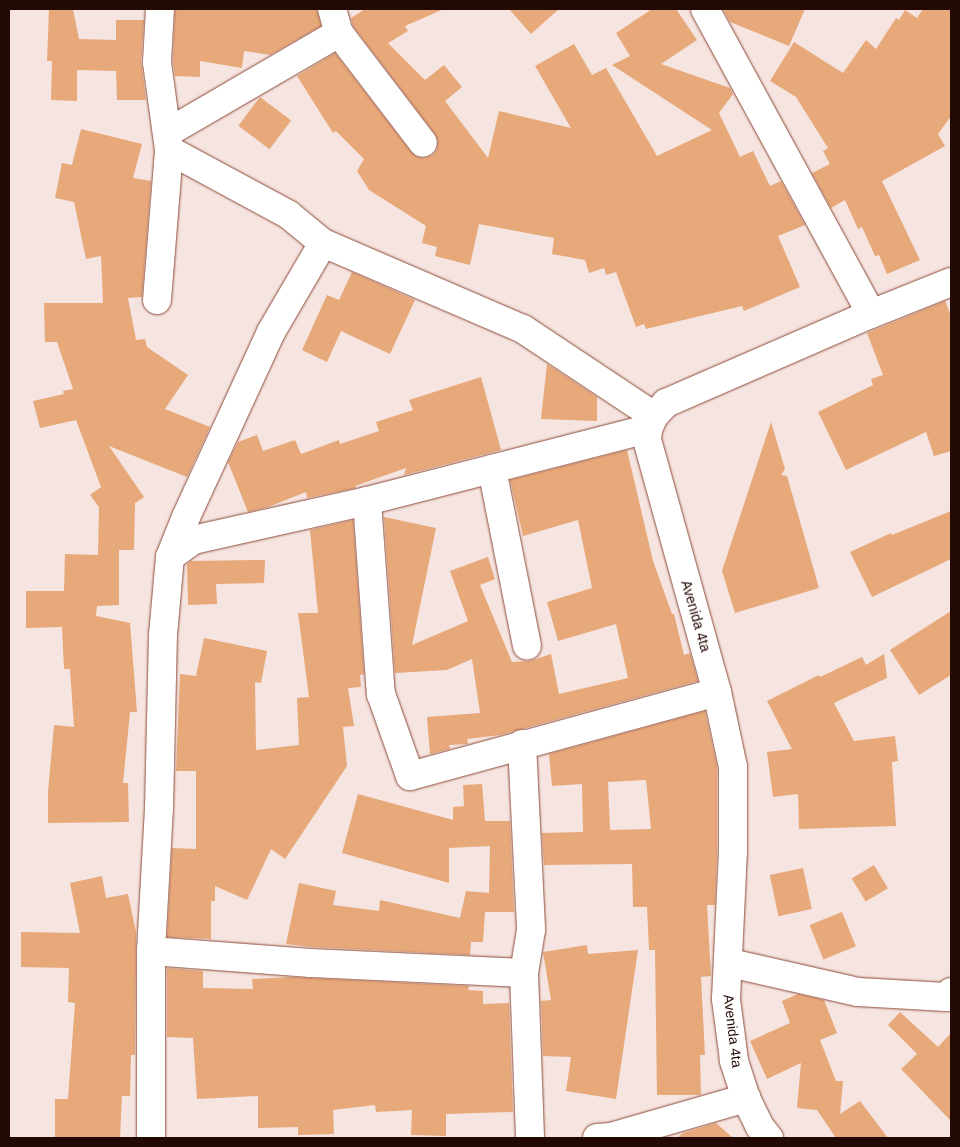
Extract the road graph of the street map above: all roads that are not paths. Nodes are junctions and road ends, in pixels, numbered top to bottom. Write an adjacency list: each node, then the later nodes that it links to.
1 (160, 9): 4 (street)
2 (705, 9): 9 (street)
3 (336, 21): 4 (street); 5 (street)
4 (168, 141): 6 (street); 8 (street)
5 (423, 142)
6 (323, 243): 10 (street); 13 (street)
7 (950, 287): 9 (street)
8 (157, 300)
9 (871, 314): 10 (street)
10 (651, 423): 11 (street); 15 (street, Avenida 4ta)
11 (492, 469): 12 (street); 14 (street)
12 (367, 501): 13 (street); 16 (street)
13 (170, 557): 17 (street)
14 (527, 646)
15 (717, 692): 16 (street); 18 (street, Avenida 4ta)
16 (522, 744): 19 (street)
17 (151, 951): 19 (street); 22 (street)
18 (730, 963): 20 (street); 21 (street, Avenida 4ta)
19 (524, 973): 23 (street)
20 (951, 992)
21 (746, 1098): 24 (street); 25 (street, Avenida 4ta)
22 (151, 1138)
23 (530, 1138)
24 (606, 1138)
25 (769, 1138)

